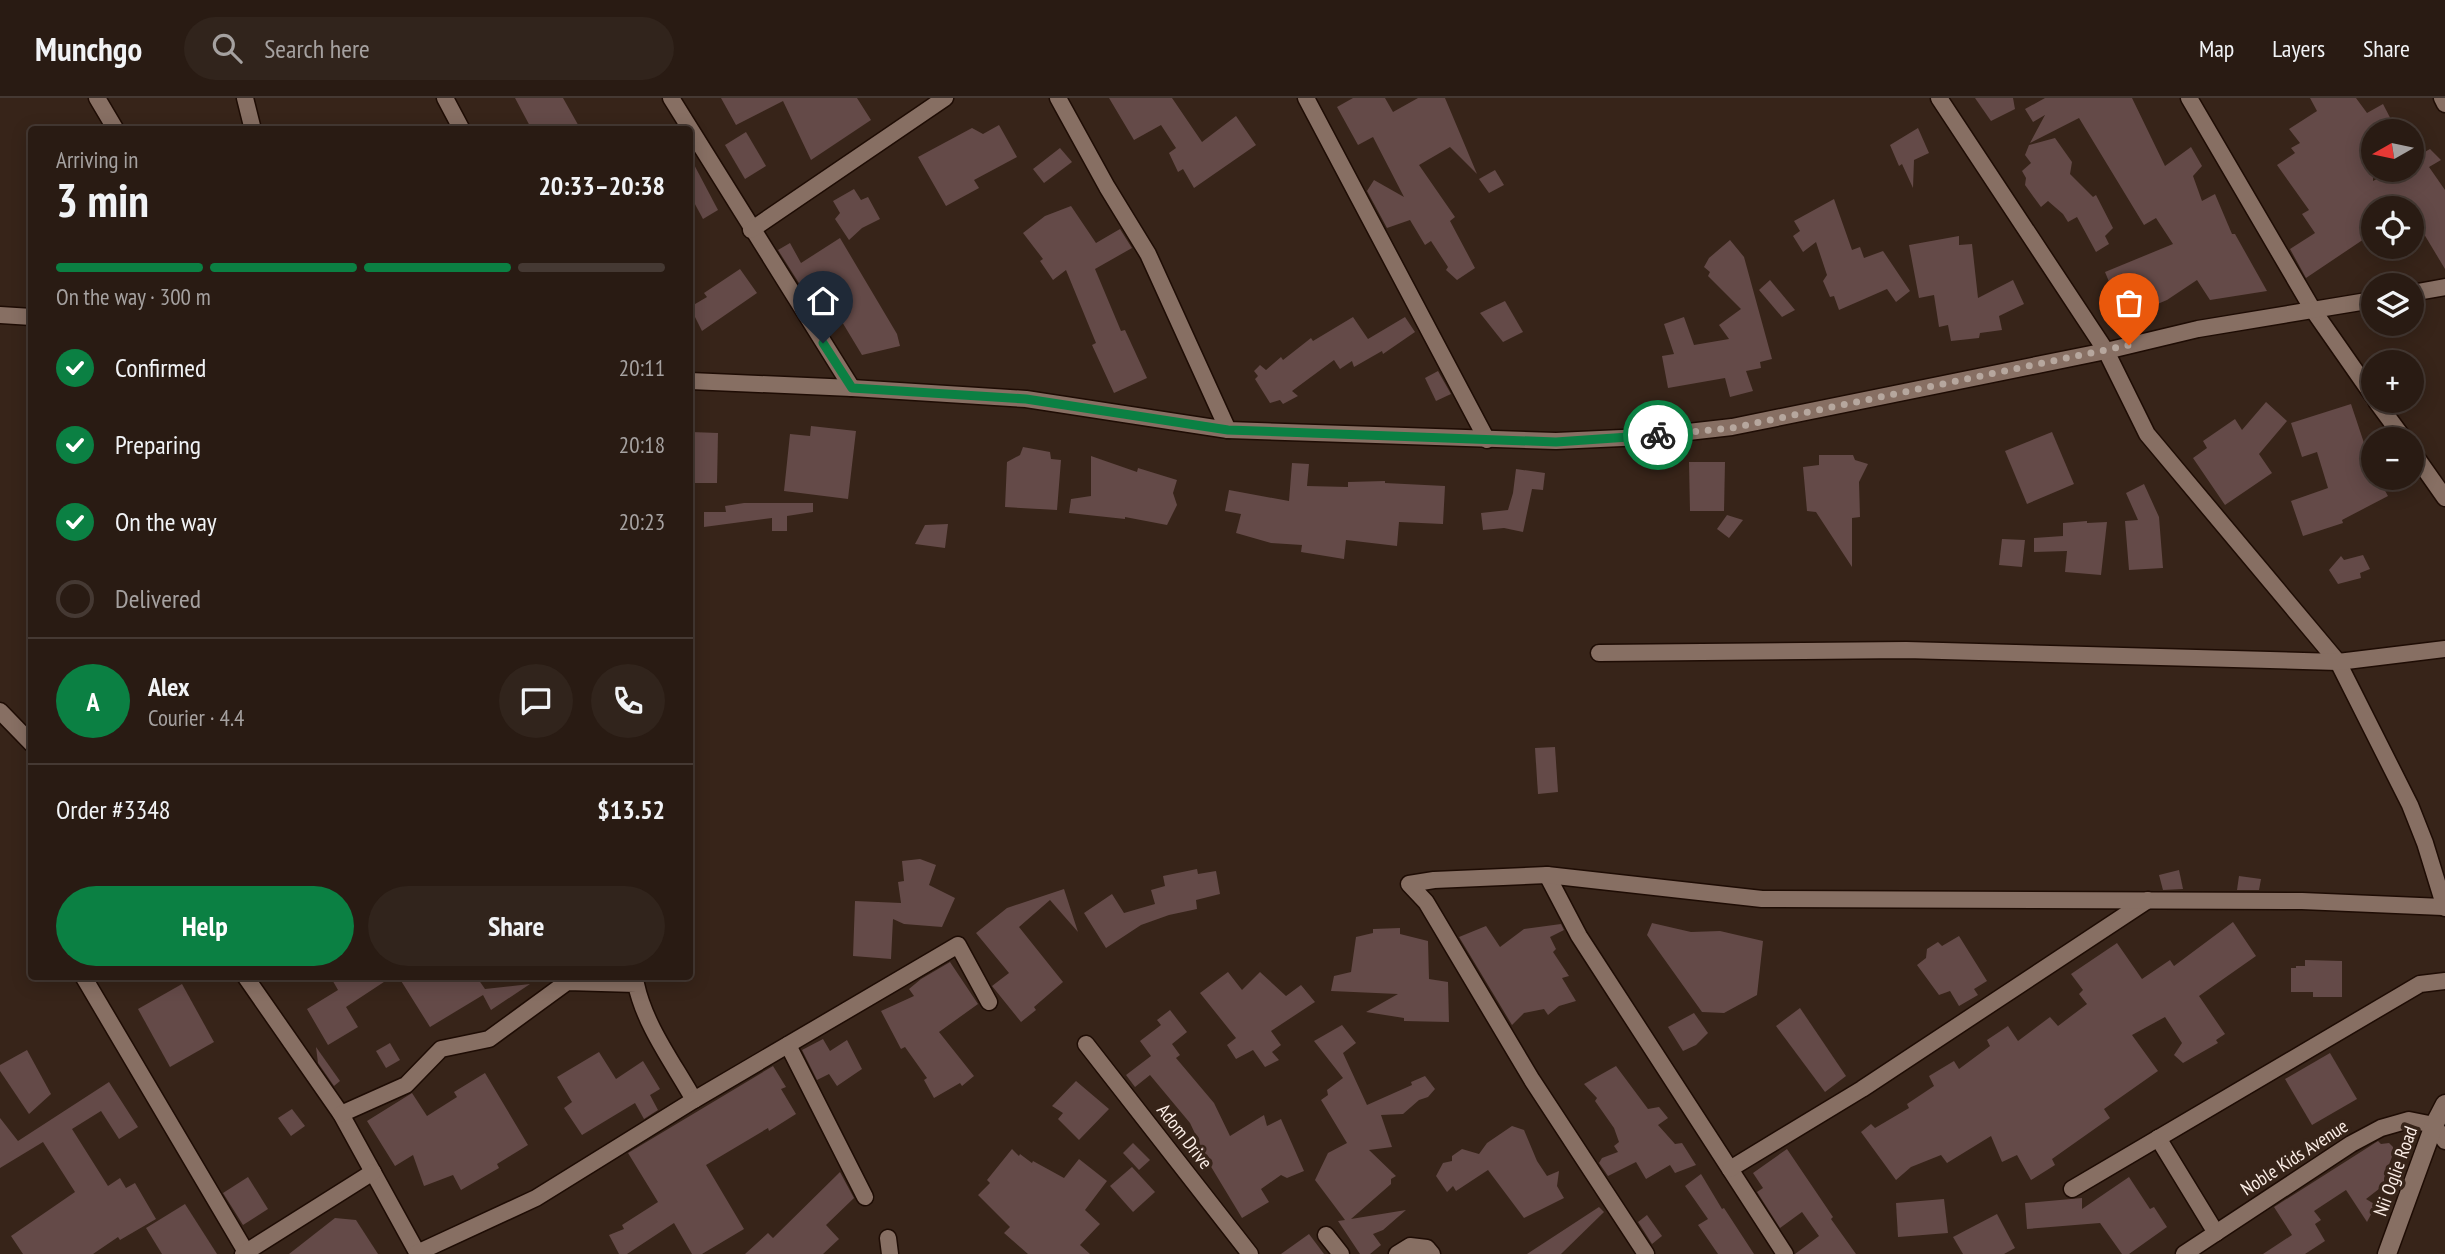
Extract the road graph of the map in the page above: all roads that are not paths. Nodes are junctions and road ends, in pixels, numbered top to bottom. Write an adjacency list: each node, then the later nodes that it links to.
1 (97, 98): 12 (street)
2 (245, 98): 13 (street)
3 (445, 98): 14 (street)
4 (671, 98): 15 (street)
5 (945, 98): 17 (street)
6 (1058, 98): 28 (street)
7 (1306, 98): 29 (street)
8 (1939, 98): 24 (street)
9 (2189, 98): 21 (street)
10 (2442, 98): 11 (street)
11 (2445, 104)
12 (114, 126)
13 (252, 126)
14 (460, 126)
15 (688, 126)
16 (693, 134): 17 (street)
17 (751, 230): 27 (street)
18 (2445, 287): 19 (street)
19 (2424, 291)
20 (2361, 302): 21 (street)
21 (2313, 310): 24 (street); 25 (street)
22 (0, 315): 23 (street)
23 (28, 317)
24 (2106, 351): 29 (street); 34 (street)
25 (2361, 379)
26 (693, 381): 27 (street)
27 (852, 388): 28 (street)
28 (1228, 430): 29 (street)
29 (1487, 440)
30 (2424, 467): 31 (street)
31 (2445, 498)
32 (2445, 649): 34 (street)
33 (1599, 653): 34 (street)
34 (2339, 662): 39 (street)
35 (0, 711): 36 (street)
36 (28, 740)
37 (1547, 875): 38 (street); 52 (street); 64 (street)
38 (2148, 900): 39 (street); 52 (street)
39 (2444, 908)
40 (85, 980): 58 (street)
41 (248, 980): 48 (street)
42 (2445, 981): 50 (street)
43 (989, 1002): 45 (street)
44 (1086, 1044): 60 (street, Adom Drive)
45 (788, 1045): 46 (street); 55 (street)
46 (694, 1100): 48 (street); 59 (street)
47 (2445, 1104): 49 (street, Nii Oglie Road)
48 (341, 1114): 53 (street)
49 (2434, 1125): 51 (street); 56 (street, Noble Kids Avenue); 67 (street, Nii Oglie Road)
50 (2158, 1138): 54 (street); 56 (street)
51 (2445, 1141)
52 (1730, 1169): 65 (street)
53 (373, 1172): 58 (street); 59 (street)
54 (2072, 1189)
55 (865, 1197)
56 (2216, 1233): 66 (street, Noble Kids Avenue)
57 (1326, 1235): 61 (street)
58 (245, 1253)
59 (418, 1254)
60 (1250, 1254)
61 (1341, 1254)
62 (1397, 1254): 63 (street)
63 (1432, 1254)
64 (1646, 1254)
65 (1785, 1254)
66 (2184, 1254)
67 (2387, 1254)

